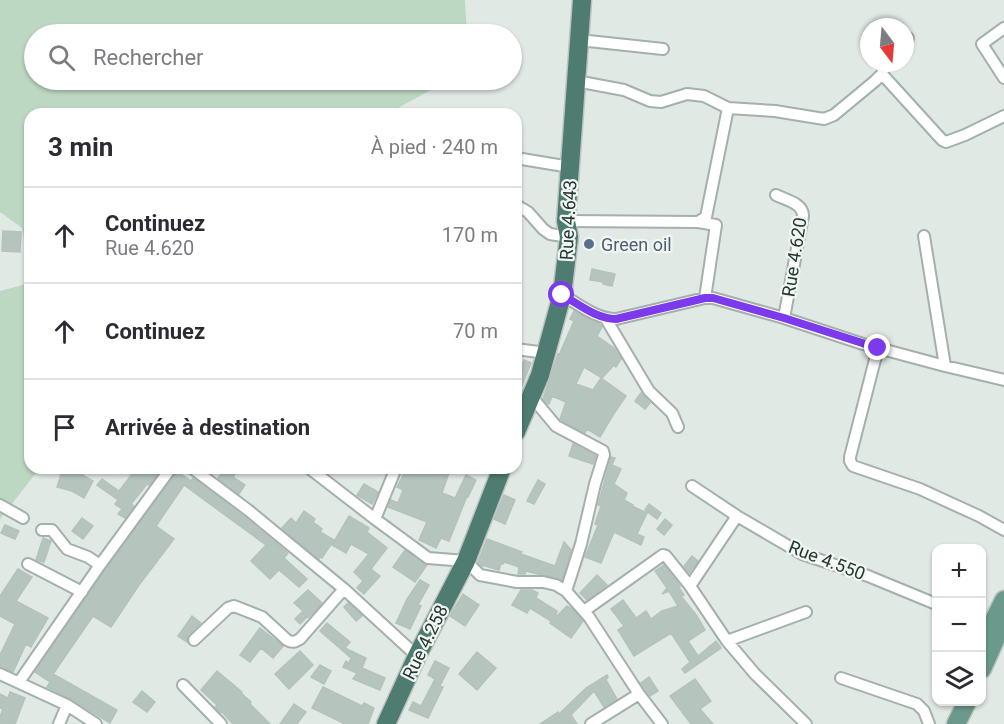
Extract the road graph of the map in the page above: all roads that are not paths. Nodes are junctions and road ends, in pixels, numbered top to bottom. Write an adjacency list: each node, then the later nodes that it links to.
1 (582, 0): 3 (highway, Rue 4.643)
2 (1004, 28): 7 (street)
3 (579, 40): 4 (street); 8 (highway, Rue 4.643)
4 (663, 49)
5 (881, 72): 9 (street)
6 (886, 72): 10 (street)
7 (1004, 78)
8 (576, 81): 9 (street); 12 (highway, Rue 4.643)
9 (728, 108): 15 (street)
10 (1004, 116)
11 (522, 159): 12 (street)
12 (570, 167): 16 (highway, Rue 4.643)
13 (776, 195): 20 (street, Rue 4.620)
14 (522, 208): 16 (street)
15 (698, 222): 16 (street); 19 (street)
16 (568, 229): 18 (highway, Rue 4.643)
17 (924, 236): 25 (street)
18 (562, 295): 21 (street); 24 (highway, Rue 4.643)
19 (705, 298): 20 (street, Rue 4.620); 21 (street, Rue 4.620)
20 (784, 318): 22 (street)
21 (606, 319): 29 (street)
22 (878, 348): 25 (street); 41 (street)
23 (522, 350): 24 (street)
24 (546, 353): 27 (highway, Rue 4.643)
25 (945, 366): 26 (street)
26 (1004, 380)
27 (531, 396): 28 (highway, Rue 4.643); 47 (street)
28 (522, 418)
29 (678, 427)
30 (167, 474): 44 (street)
31 (200, 474): 46 (street)
32 (317, 474): 39 (street)
33 (394, 474): 39 (street)
34 (500, 474): 42 (highway)
35 (692, 486): 37 (street, Rue 4.550)
36 (0, 504): 38 (street)
37 (737, 516): 45 (street); 50 (street, Rue 4.550)
38 (23, 518)
39 (375, 519): 42 (street)
40 (42, 530): 44 (street)
41 (1004, 530)
42 (466, 561): 47 (street); 57 (highway, Rue 4.258)
43 (28, 564): 48 (street)
44 (100, 565): 48 (street)
45 (690, 586): 51 (street); 55 (street)
46 (344, 589): 54 (street); 57 (street)
47 (566, 591): 51 (street)
48 (82, 592): 60 (street)
49 (1004, 600): 53 (main road)
50 (932, 602)
51 (584, 611): 62 (street)
52 (806, 612): 55 (street)
53 (989, 630): 56 (main road)
54 (194, 640)
55 (727, 641): 72 (street)
56 (984, 652)
57 (417, 656): 69 (highway, Rue 4.258)
58 (0, 674): 60 (street)
59 (841, 678): 73 (street)
60 (19, 682): 63 (street)
61 (183, 686): 68 (street)
62 (639, 694): 70 (street); 71 (street)
63 (68, 705): 66 (street); 67 (street)
64 (954, 706): 74 (main road)
65 (965, 706): 75 (main road)
66 (59, 724)
67 (96, 724)
68 (221, 724)
69 (386, 724)
70 (591, 724)
71 (662, 724)
72 (806, 724)
73 (929, 724)
74 (946, 724)
75 (956, 724)

